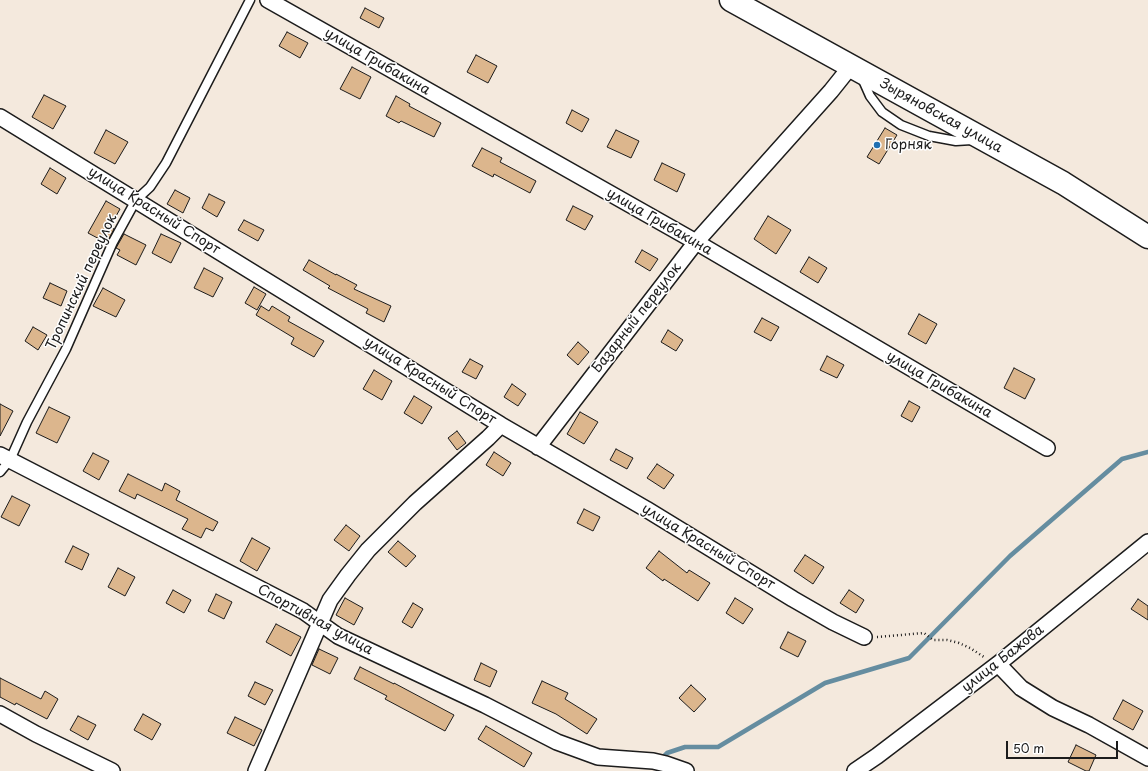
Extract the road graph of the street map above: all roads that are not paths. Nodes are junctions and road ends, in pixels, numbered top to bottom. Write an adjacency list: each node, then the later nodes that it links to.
1 (250, 0): 6 (lane, Тропинский переулок)
2 (268, 0): 8 (street, улица Грибакина)
3 (731, 0): 4 (street, Зыряновская улица)
4 (855, 68): 7 (street, Зыряновская улица); 8 (street, Базарный переулок)
5 (0, 117): 6 (street, улица Красный Спорт)
6 (136, 200): 9 (street, улица Красный Спорт); 12 (lane, Тропинский переулок)
7 (1148, 237)
8 (696, 242): 10 (street, Базарный переулок); 11 (street, улица Грибакина)
9 (501, 425): 10 (street, улица Красный Спорт); 15 (street)
10 (538, 447): 16 (street, улица Красный Спорт)
11 (1048, 448)
12 (5, 457): 13 (lane, Тропинский переулок); 15 (street, Спортивная улица)
13 (0, 472)
14 (1148, 542): 17 (street, улица Бажова)
15 (321, 623): 21 (street); 22 (street, Спортивная улица)
16 (864, 637)
17 (998, 664): 19 (street); 23 (street, улица Бажова)
18 (0, 714): 20 (street)
19 (1148, 758)
20 (112, 771)
21 (256, 771)
22 (686, 771)
23 (855, 771)

